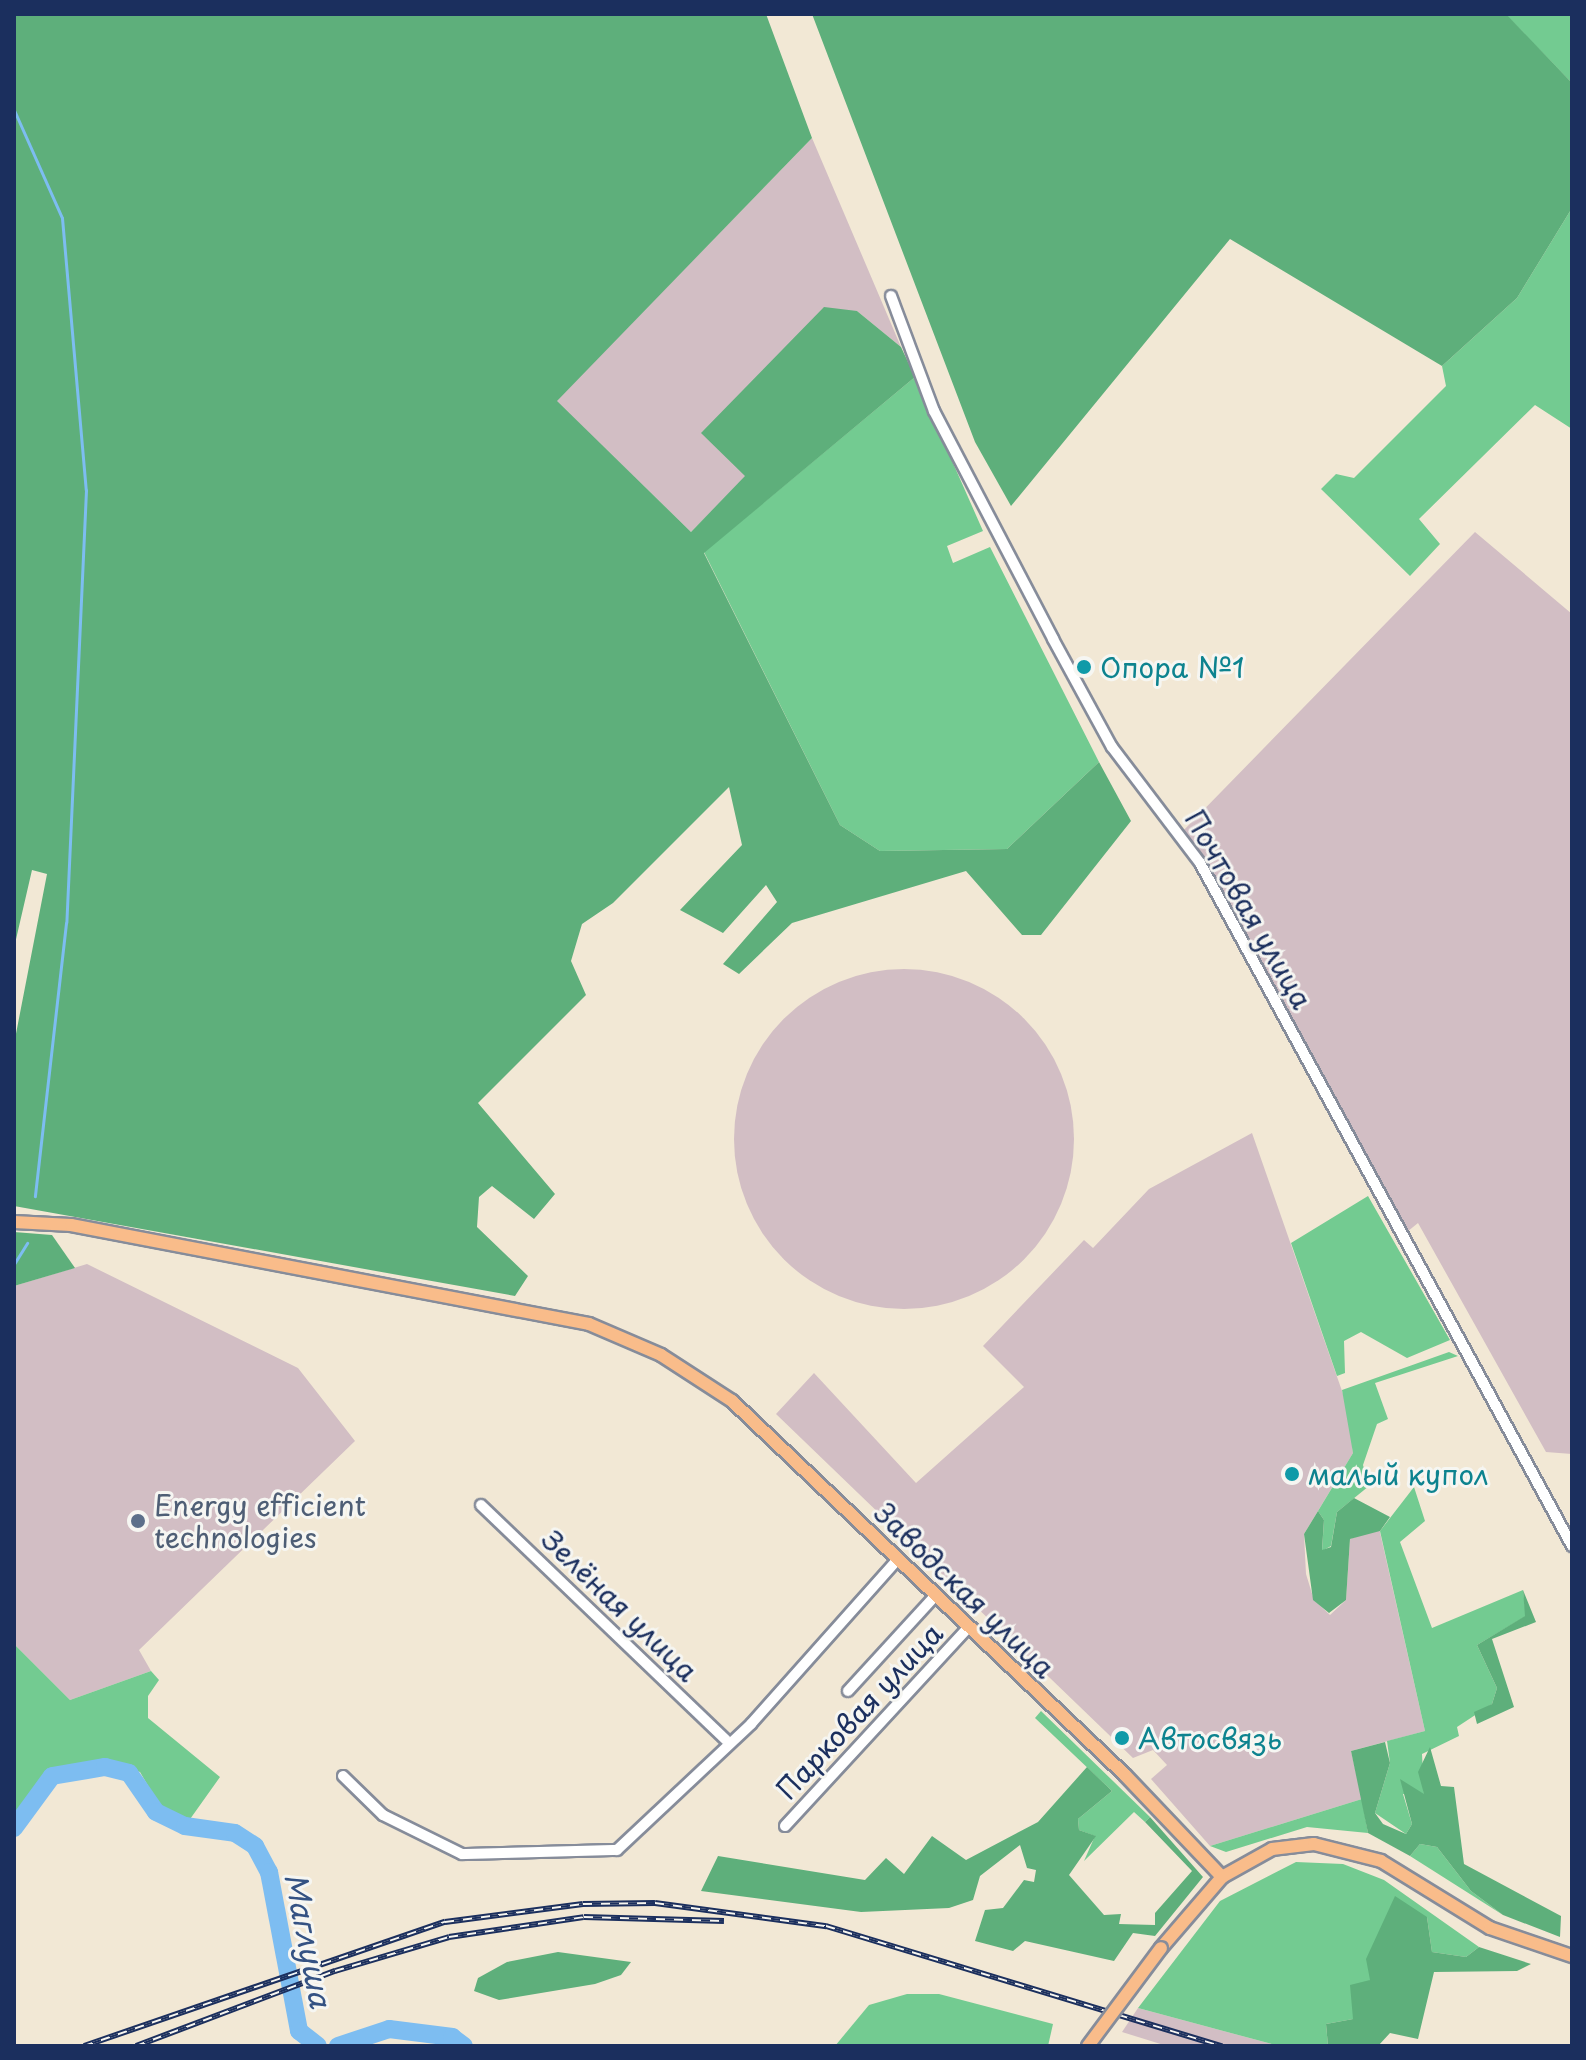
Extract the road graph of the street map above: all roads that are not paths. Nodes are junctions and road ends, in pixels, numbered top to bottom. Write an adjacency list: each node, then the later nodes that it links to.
1 (891, 296): 4 (street, Почтовая улица)
2 (14, 1222): 5 (main road, Заводская улица)
3 (481, 1505): 9 (street, Зелёная улица)
4 (1572, 1546)
5 (897, 1560): 6 (main road, Заводская улица); 9 (street)
6 (935, 1596): 7 (main road, Заводская улица); 8 (street)
7 (968, 1628): 11 (street, Парковая улица); 12 (main road, Заводская улица)
8 (848, 1691)
9 (726, 1740): 10 (street)
10 (343, 1776)
11 (785, 1826)
12 (1222, 1877): 13 (main road); 14 (main road, bridge)
13 (1572, 1956)
14 (1088, 2046)

